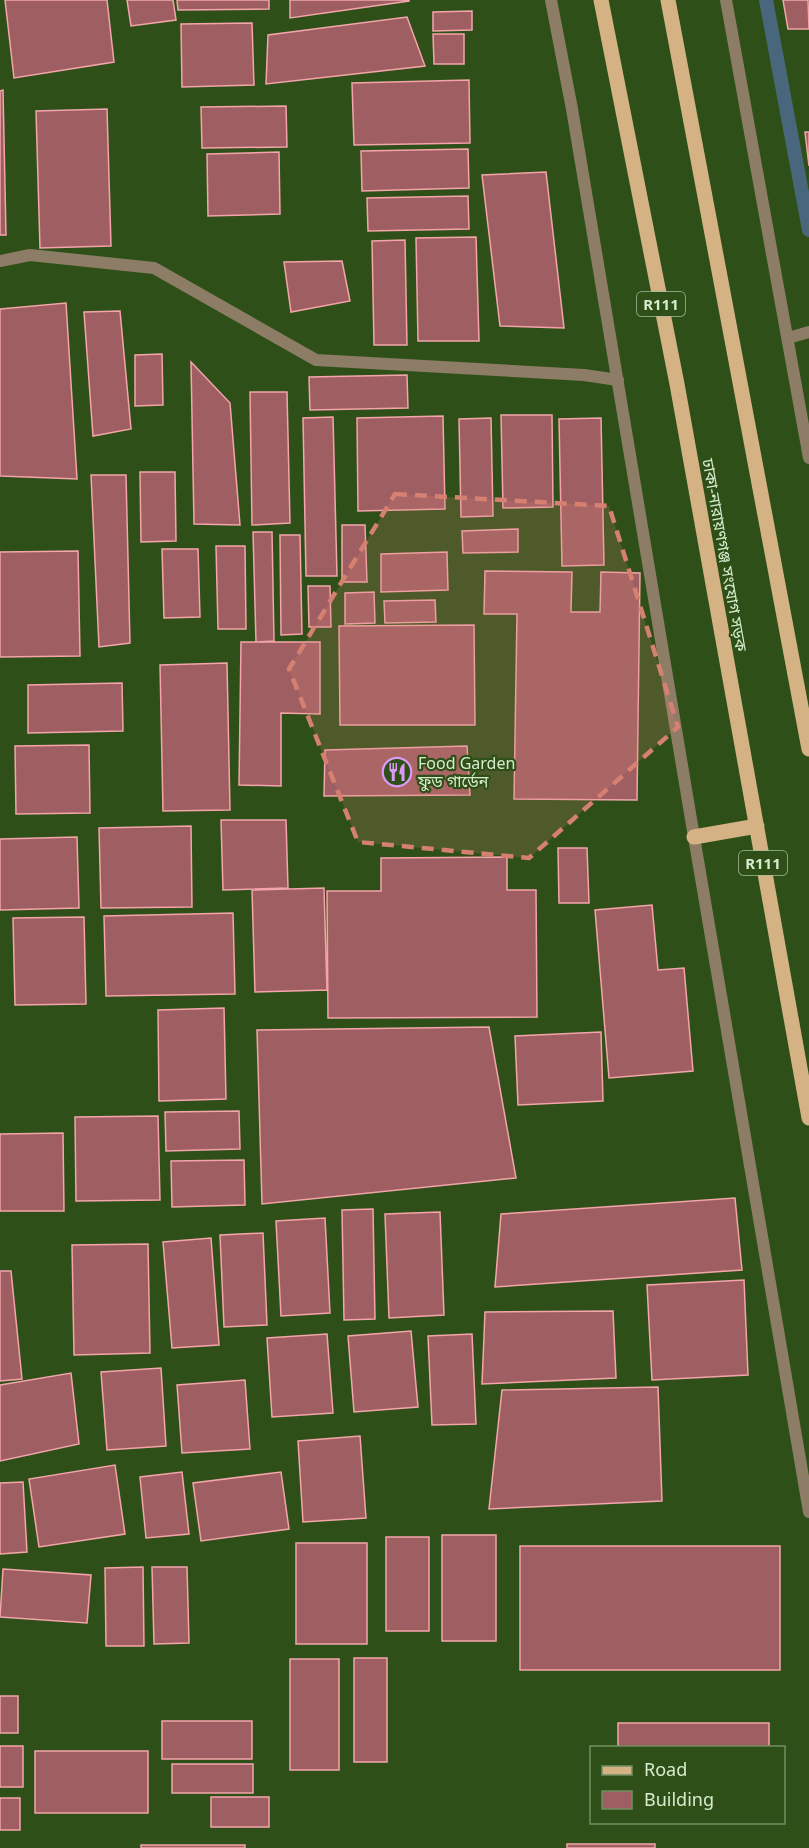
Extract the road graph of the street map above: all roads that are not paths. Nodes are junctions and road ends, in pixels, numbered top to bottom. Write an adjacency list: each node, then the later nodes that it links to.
1 (551, 0): 8 (street)
2 (601, 0): 11 (main road, ঢাকা-নারায়ণগঞ্জ সংযোগ সড়ক / R111)
3 (668, 0): 10 (main road)
4 (726, 0): 7 (street)
5 (0, 261): 8 (street)
6 (809, 332): 7 (street)
7 (788, 338): 9 (street)
8 (618, 380): 12 (street)
9 (809, 459)
10 (809, 749)
11 (757, 826): 12 (main road); 13 (main road, ঢাকা-নারায়ণগঞ্জ সংযোগ সড়ক / R111)
12 (693, 837): 14 (street)
13 (809, 1118)
14 (809, 1512)

